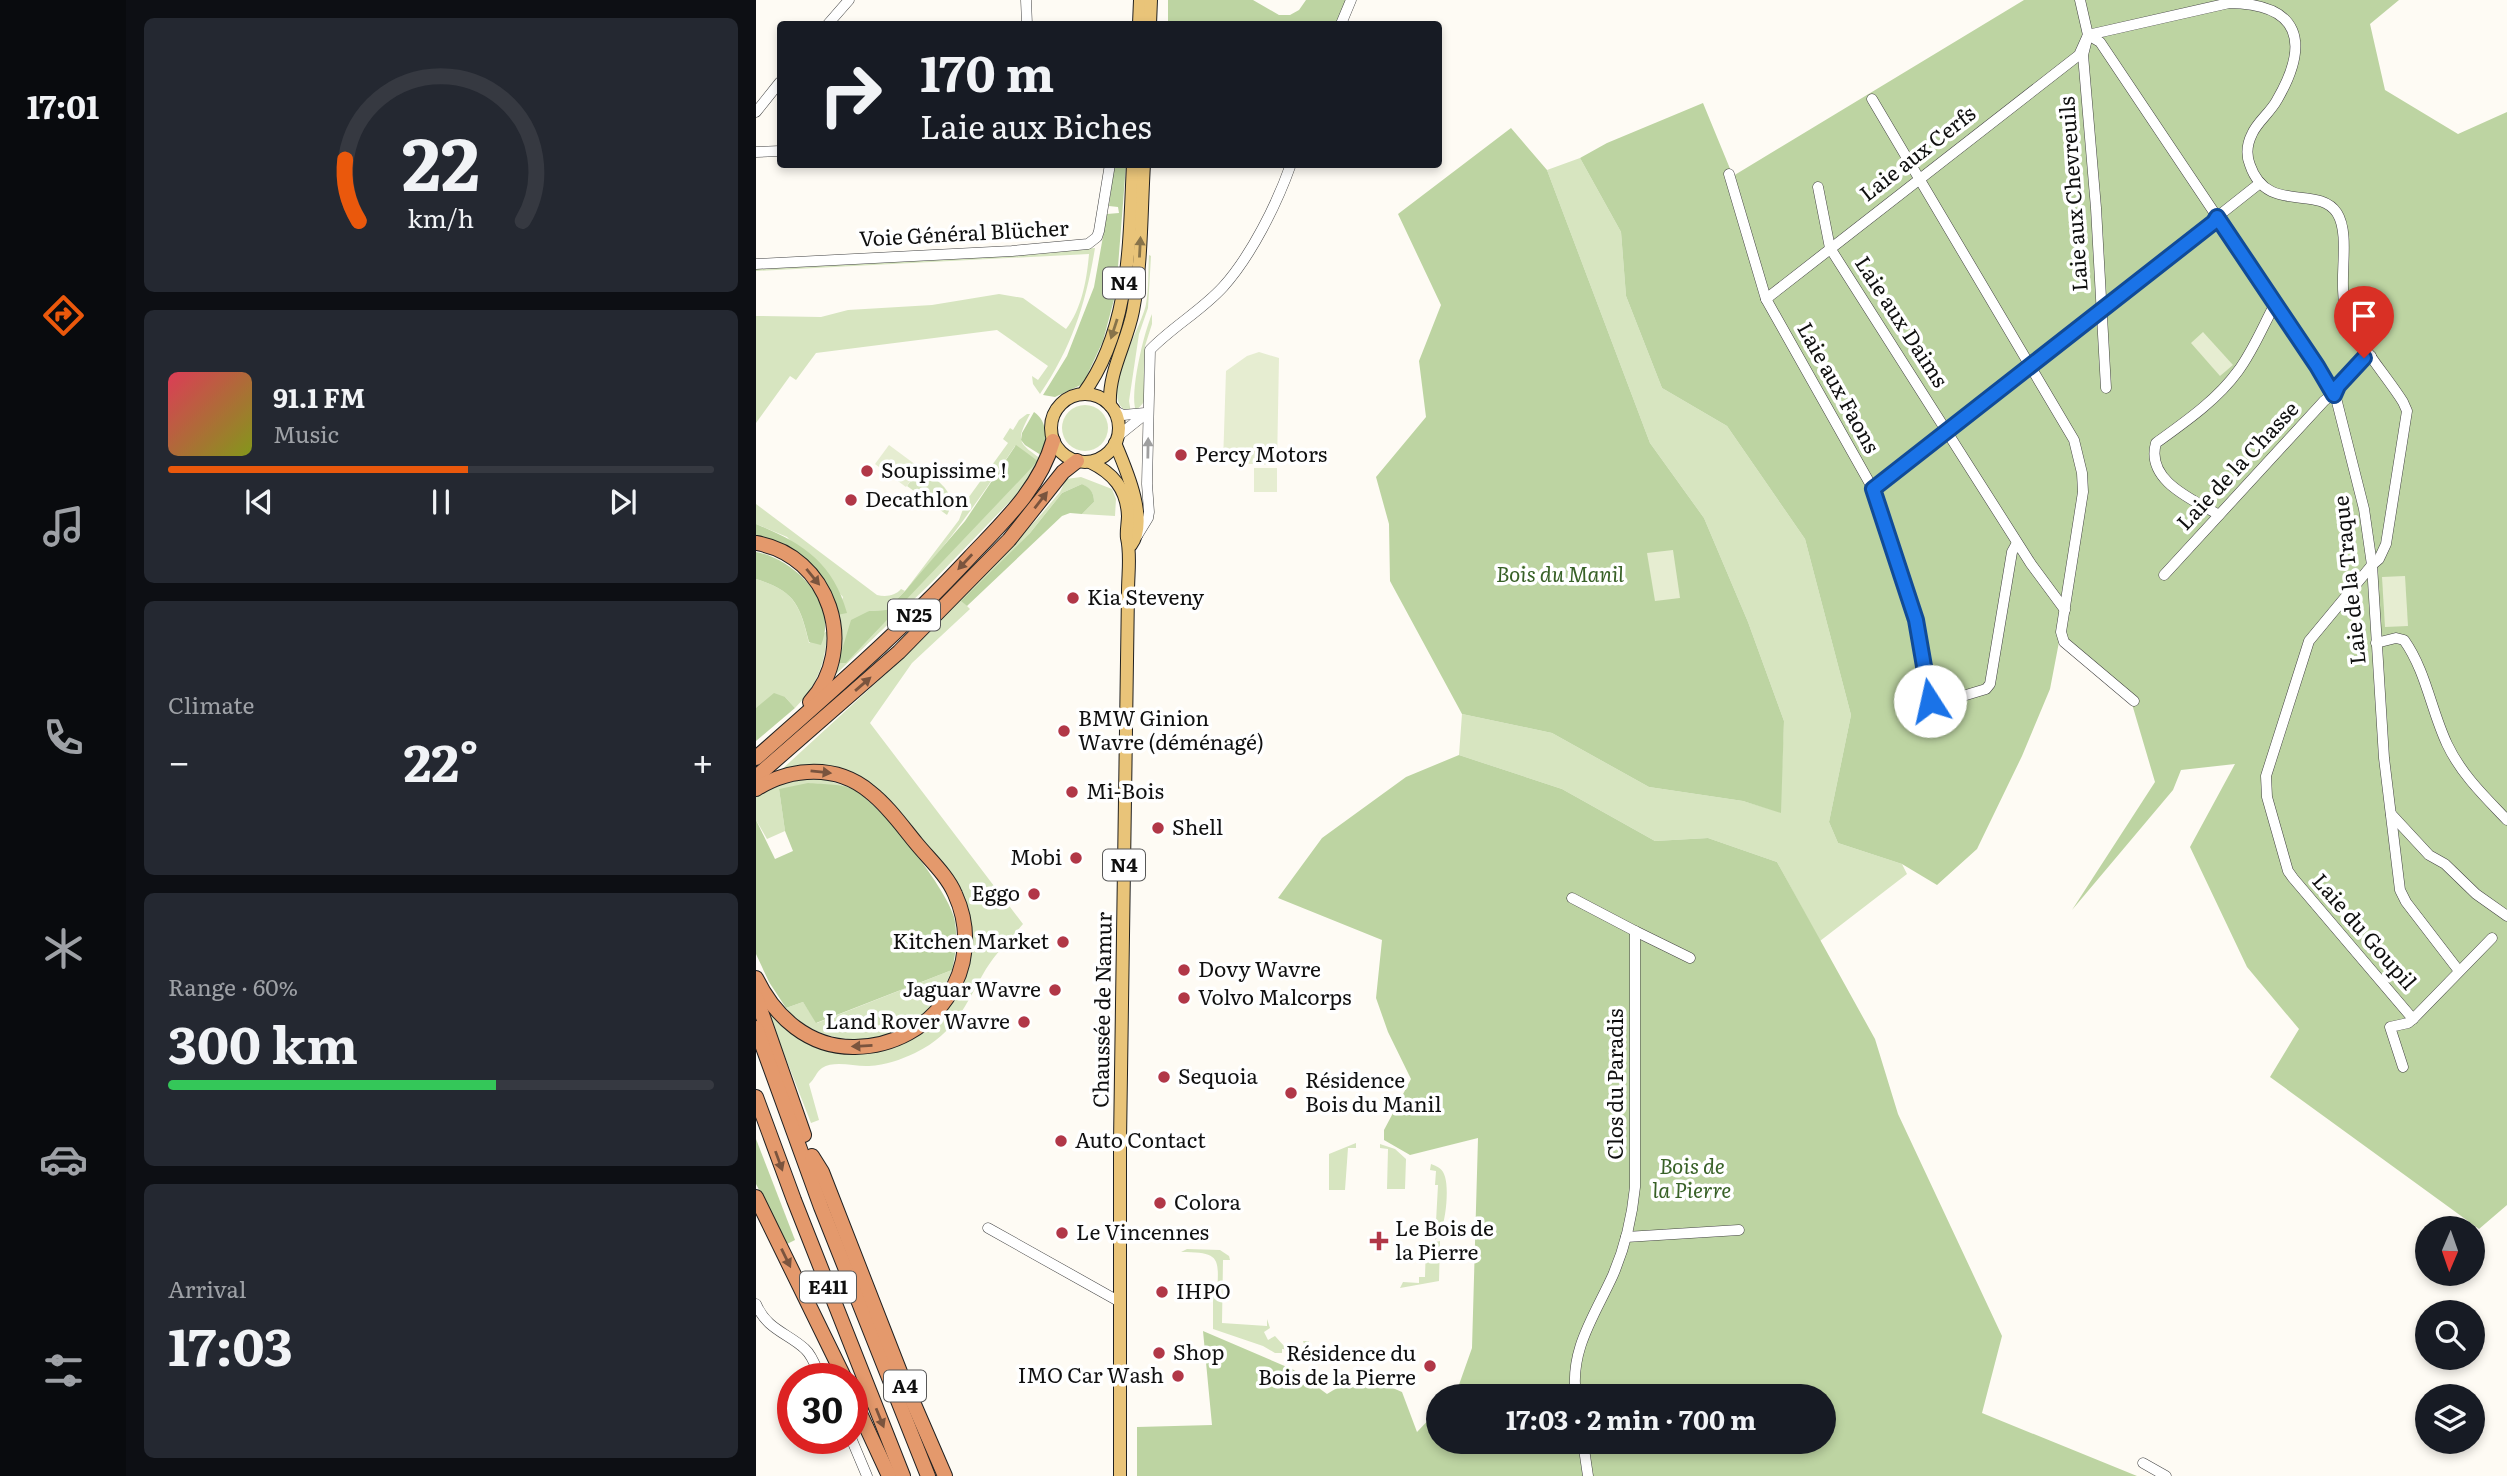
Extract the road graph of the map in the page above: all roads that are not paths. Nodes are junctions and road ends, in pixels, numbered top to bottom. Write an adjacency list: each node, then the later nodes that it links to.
1 (849, 0): 7 (street)
2 (1026, 0): 8 (street)
3 (1140, 0): 9 (main road)
4 (1150, 0): 10 (main road)
5 (1351, 0): 11 (street)
6 (2080, 0): 12 (street, Laie aux Chevreuils)
7 (831, 21)
8 (1027, 21)
9 (1139, 21)
10 (1150, 21)
11 (1342, 21)
12 (2088, 35): 23 (street, Laie aux Cerfs); 24 (street); 26 (street, Laie de la Traque); 31 (street, Laie aux Chevreuils)
13 (777, 86): 15 (street)
14 (1872, 99): 23 (street)
15 (756, 112)
16 (777, 151): 17 (street)
17 (756, 152)
18 (1109, 168): 28 (street, Voie Général Blücher)
19 (1133, 168): 35 (main road, N4, one-way to 35)
20 (1144, 168): 37 (main road, Chaussée de Namur / N4, one-way to 20)
21 (1289, 168): 38 (street)
22 (1729, 174): 29 (street, Laie aux Faons)
23 (1918, 178): 27 (street, Laie aux Cerfs); 33 (street)
24 (2260, 183): 26 (street); 32 (street, Laie du Goupil)
25 (1818, 187): 27 (street, Laie aux Daims)
26 (2217, 217): 30 (street, Laie de la Traque); 31 (street)
27 (1830, 248): 29 (street, Laie aux Cerfs); 39 (street, Laie aux Daims)
28 (756, 264)
29 (1766, 299): 43 (street, Laie aux Faons)
30 (2275, 304): 36 (street, Laie de la Traque); 44 (street)
31 (2101, 309): 33 (street); 34 (street, Laie aux Chevreuils)
32 (2371, 356): 36 (street, Laie de la Chasse); 48 (street, Laie du Goupil)
33 (2031, 364): 39 (street); 50 (street)
34 (2106, 388)
35 (1083, 394): 37 (main road); 41 (main road, N4)
36 (2334, 395): 44 (street, Laie de la Chasse); 48 (street, Laie de la Traque)
37 (1112, 408): 38 (street); 40 (main road, Chaussée de Namur / N4)
38 (1149, 412): 40 (street); 45 (street, one-way to 38)
39 (1947, 429): 43 (street); 47 (street, Laie aux Daims)
40 (1117, 440): 42 (main road); 45 (main road, Chaussée de Namur / N4)
41 (1053, 441): 42 (main road, Chaussée de Namur / N4); 53 (highway, N25, one-way to 53)
42 (1083, 461): 45 (main road, Chaussée de Namur / N4); 55 (highway, N25, one-way to 42)
43 (1873, 489): 47 (street, Laie aux Faons)
44 (2219, 515): 49 (street, Laie de la Chasse)
45 (1134, 541): 76 (main road, Chaussée de Namur / N4)
46 (756, 543): 53 (highway, one-way to 53)
47 (2017, 543): 50 (street, Laie aux Daims)
48 (2372, 565): 51 (street, Laie de la Traque); 67 (street, Laie du Goupil)
49 (2164, 575)
50 (2065, 610): 52 (street)
51 (2376, 643): 57 (street, Laie de la Traque); 58 (street)
52 (2134, 701)
53 (810, 711): 54 (highway, N25)
54 (756, 758)
55 (756, 777)
56 (756, 789): 65 (highway, one-way to 65)
57 (2391, 814): 60 (street); 64 (street, Laie de la Traque)
58 (2507, 820)
59 (1572, 898): 61 (street)
60 (2507, 916)
61 (1635, 931): 63 (street); 75 (street, Clos du Paradis)
62 (2492, 938): 64 (street)
63 (1690, 958)
64 (2459, 971): 67 (street)
65 (756, 978)
66 (756, 997): 71 (highway)
67 (2413, 1018): 69 (street)
68 (756, 1028): 80 (highway, E411)
69 (2403, 1067)
70 (756, 1097): 88 (highway, E411, one-way to 88)
71 (812, 1156): 80 (highway); 90 (highway, A4)
72 (756, 1197): 79 (highway, one-way to 79)
73 (988, 1228): 76 (street)
74 (1739, 1230): 75 (street)
75 (1626, 1237): 81 (street, Clos du Paradis)
76 (1120, 1302): 91 (main road, Chaussée de Namur / N4)
77 (756, 1304): 78 (street)
78 (813, 1363)
79 (837, 1363)
80 (890, 1384): 89 (highway, E411)
81 (1576, 1384)
82 (868, 1431): 87 (highway)
83 (857, 1454): 86 (street)
84 (1585, 1454): 92 (street)
85 (2144, 1463): 93 (street)
86 (867, 1476)
87 (889, 1476)
88 (903, 1476)
89 (928, 1476)
90 (945, 1476)
91 (1120, 1476)
92 (1588, 1476)
93 (2166, 1476)

